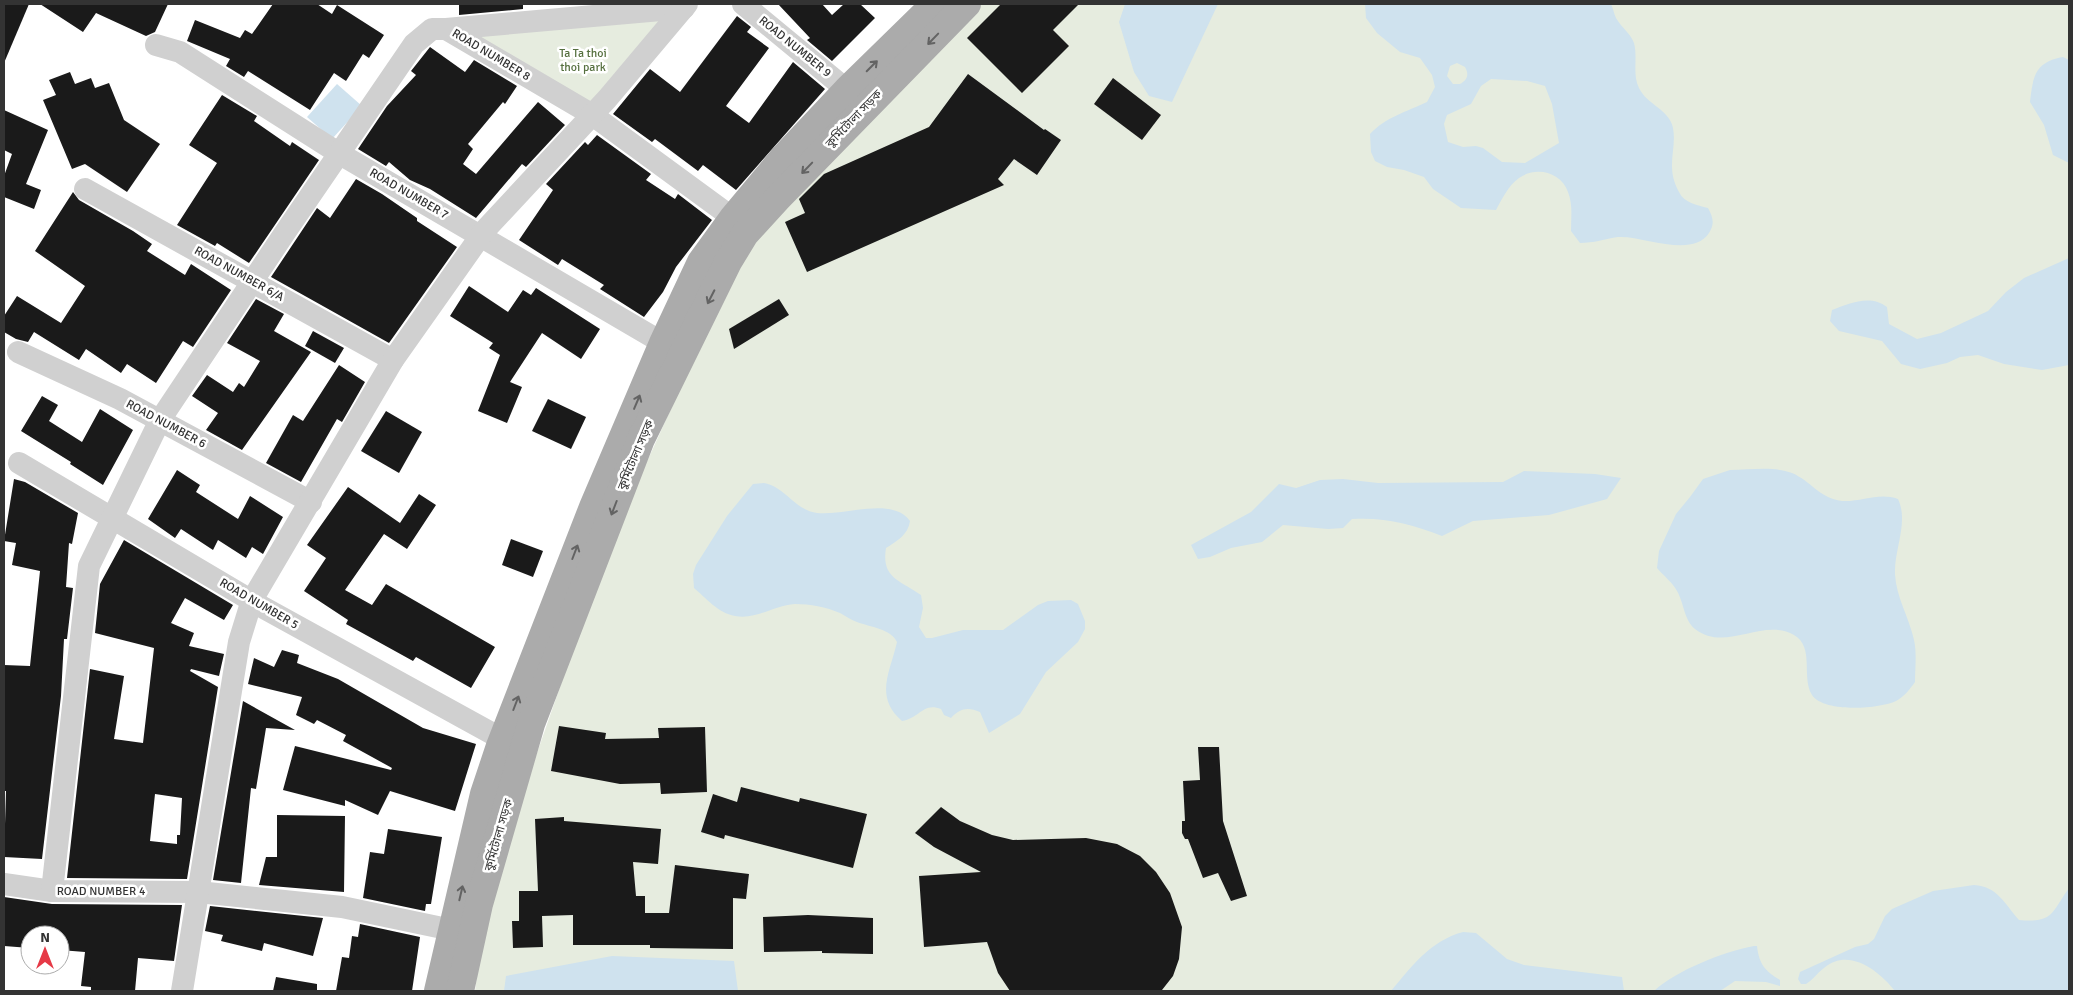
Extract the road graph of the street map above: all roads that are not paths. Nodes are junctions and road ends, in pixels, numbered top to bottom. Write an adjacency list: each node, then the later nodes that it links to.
1 (742, 4): 7 (street, ROAD NUMBER 9)
2 (935, 4): 7 (main road, কুর্মিটোলা সড়ক, one-way to 2)
3 (966, 4): 29 (main road, কুর্মিটোলা সড়ক, one-way to 29)
4 (685, 6): 5 (street, ROAD NUMBER 8); 8 (street)
5 (446, 29): 8 (street, ROAD NUMBER 8); 9 (street)
6 (156, 45): 9 (street, ROAD NUMBER 7)
7 (847, 90): 11 (main road, কুর্মিটোলা সড়ক)
8 (591, 114): 11 (street, ROAD NUMBER 8); 12 (street)
9 (340, 154): 12 (street, ROAD NUMBER 7); 13 (street)
10 (85, 189): 13 (street, ROAD NUMBER 6/A)
11 (733, 218): 14 (main road, কুর্মিটোলা সড়ক)
12 (480, 236): 14 (street, ROAD NUMBER 7); 16 (street)
13 (253, 281): 16 (street, ROAD NUMBER 6/A); 17 (street)
14 (663, 343): 22 (main road, কুর্মিটোলা সড়ক, one-way to 14)
15 (18, 352): 17 (street, ROAD NUMBER 6)
16 (393, 360): 19 (street)
17 (160, 420): 19 (street, ROAD NUMBER 6); 20 (street)
18 (19, 463): 20 (street, ROAD NUMBER 5)
19 (311, 502): 21 (street)
20 (114, 518): 21 (street, ROAD NUMBER 5); 24 (street)
21 (252, 600): 22 (street, ROAD NUMBER 5); 25 (street)
22 (502, 739): 26 (main road, কুর্মিটোলা সড়ক, one-way to 22)
23 (4, 884): 24 (street, ROAD NUMBER 4)
24 (52, 891): 25 (street, ROAD NUMBER 4)
25 (198, 892): 26 (street, ROAD NUMBER 4); 27 (street)
26 (452, 930): 28 (main road, কুর্মিটোলা সড়ক)
27 (182, 991)
28 (438, 991)
29 (460, 991)

